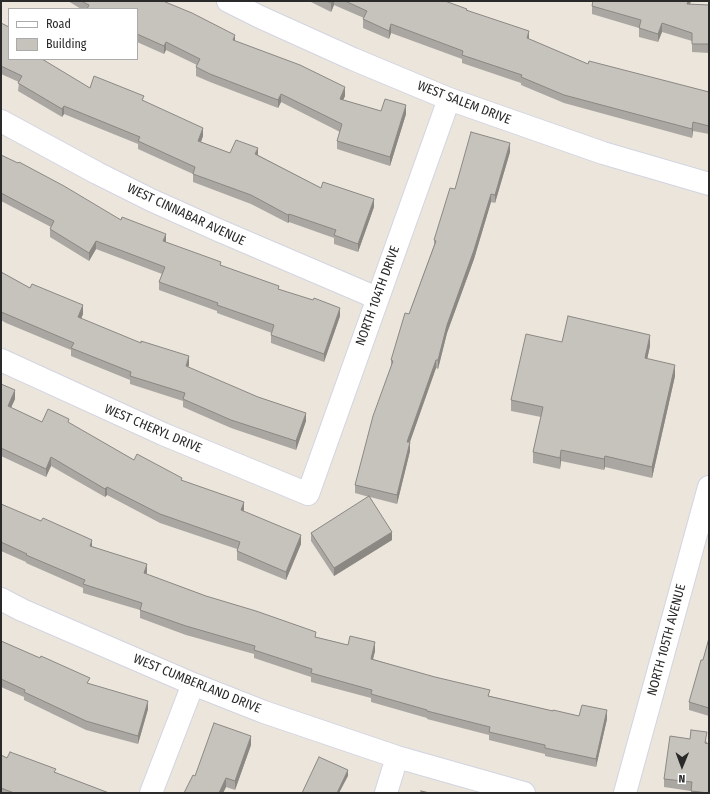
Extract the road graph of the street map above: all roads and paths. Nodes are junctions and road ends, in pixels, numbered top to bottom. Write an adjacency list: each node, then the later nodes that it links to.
1 (228, 1): 2 (street, WEST SALEM DRIVE)
2 (449, 99): 4 (street, WEST SALEM DRIVE); 5 (street, NORTH 104TH DRIVE)
3 (1, 121): 5 (street, WEST CINNABAR AVENUE)
4 (709, 184)
5 (377, 298): 8 (street, NORTH 104TH DRIVE)
6 (1, 360): 8 (street, WEST CHERYL DRIVE)
7 (709, 487): 15 (street, NORTH 105TH AVENUE)
8 (308, 494)
9 (1, 599): 10 (street, WEST CUMBERLAND DRIVE)
10 (193, 684): 11 (street, WEST CUMBERLAND DRIVE); 12 (street)
11 (397, 757): 13 (street); 14 (street, WEST CUMBERLAND DRIVE)
12 (151, 793)
13 (386, 793)
14 (524, 793)
15 (625, 793)

